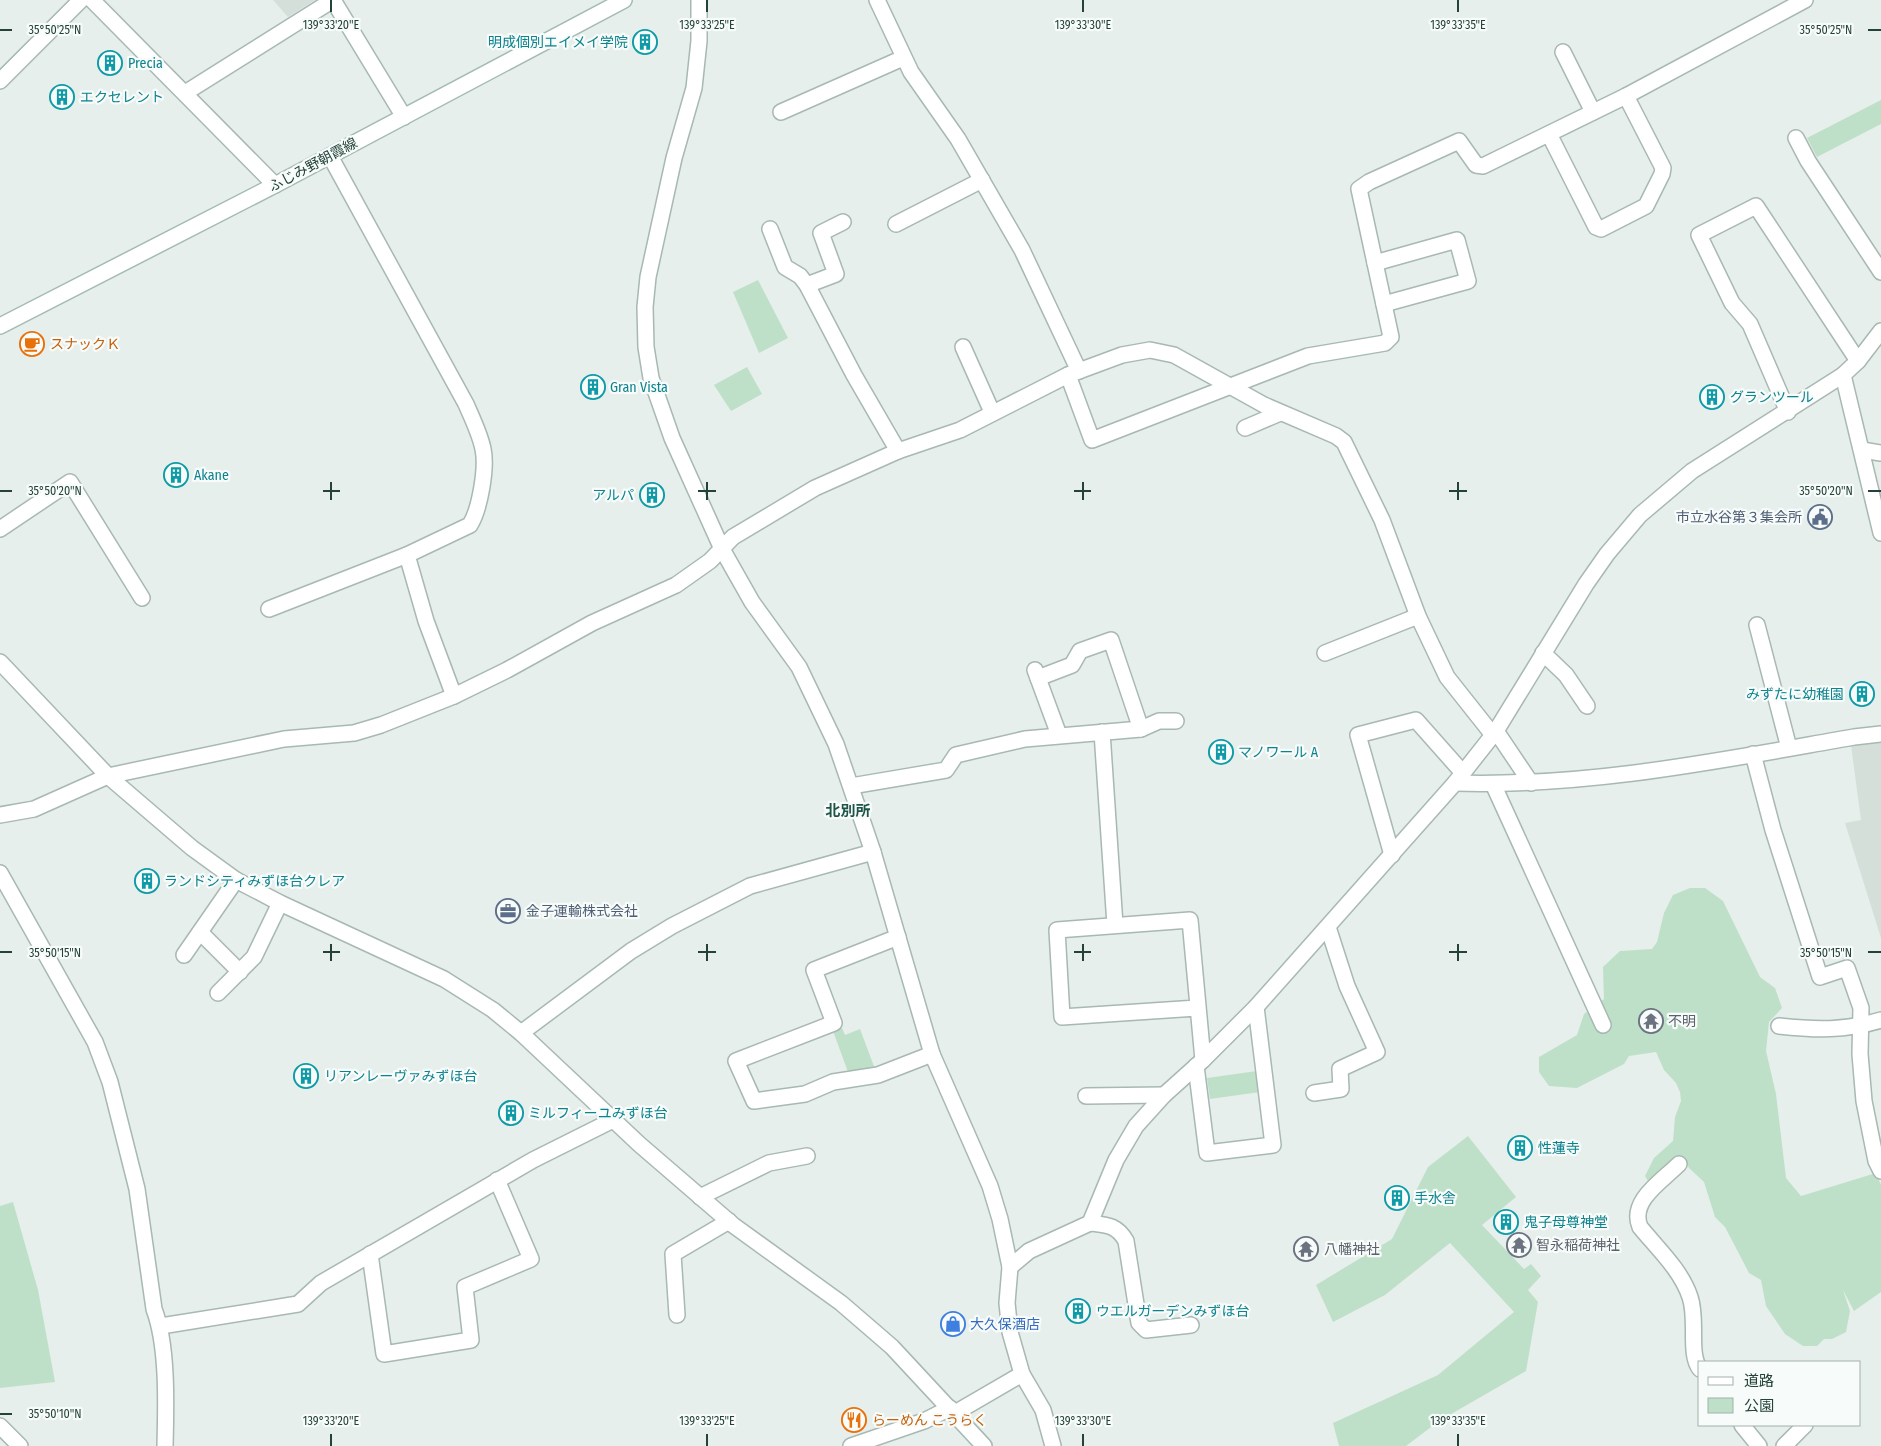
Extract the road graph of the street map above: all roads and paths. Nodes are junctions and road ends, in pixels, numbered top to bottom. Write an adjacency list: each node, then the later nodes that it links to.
1 (81, 0): 11 (street)
2 (92, 0): 12 (street)
3 (333, 0): 12 (street); 16 (street)
4 (624, 0): 16 (street, ふじみ野朝霞線)
5 (699, 0): 45 (street)
6 (877, 0): 10 (street)
7 (1806, 0): 8 (street)
8 (1790, 3): 13 (street)
9 (1563, 52): 15 (street)
10 (904, 58): 14 (street); 20 (street)
11 (0, 81)
12 (185, 93): 21 (street)
13 (1626, 96): 15 (street); 17 (street)
14 (782, 112)
15 (1593, 112): 17 (street)
16 (404, 117): 19 (street, ふじみ野朝霞線)
17 (1549, 134): 25 (street)
18 (1796, 138): 26 (street)
19 (330, 156): 21 (street, ふじみ野朝霞線); 46 (street)
20 (982, 180): 23 (street); 33 (street)
21 (276, 185): 29 (street, ふじみ野朝霞線)
22 (843, 222): 27 (street)
23 (896, 224)
24 (770, 229): 27 (street)
25 (1375, 262): 28 (street); 28 (street)
26 (1881, 272)
27 (807, 285): 40 (street)
28 (1384, 304): 35 (street)
29 (0, 326)
30 (1881, 331): 32 (street)
31 (964, 347): 36 (street)
32 (1858, 361): 34 (street); 37 (street)
33 (1074, 373): 35 (street); 35 (street); 36 (street)
34 (1843, 376): 37 (street); 41 (street)
35 (1227, 386): 38 (street)
36 (992, 412): 40 (street)
37 (1788, 412): 52 (street)
38 (1280, 413): 39 (street); 49 (street)
39 (1245, 428)
40 (898, 450): 45 (street)
41 (1862, 450): 42 (street); 44 (street)
42 (1881, 453)
43 (0, 529): 47 (street)
44 (1881, 533)
45 (722, 548): 54 (street); 68 (street)
46 (407, 555): 48 (street); 54 (street)
47 (142, 598)
48 (269, 609)
49 (1418, 616): 51 (street); 59 (street)
50 (1757, 625): 62 (street)
51 (1324, 653)
52 (1543, 654): 55 (street); 59 (street)
53 (0, 662): 64 (street)
54 (454, 696): 64 (street)
55 (1587, 706)
56 (1176, 721): 57 (street)
57 (1141, 728): 58 (street); 61 (street)
58 (1102, 732): 61 (street); 75 (street)
59 (1494, 733): 65 (street); 66 (street)
60 (1881, 734): 62 (street)
61 (1060, 735): 68 (street)
62 (1789, 748): 63 (street)
63 (1753, 754): 66 (street); 87 (street)
64 (108, 776): 69 (street); 73 (street)
65 (1459, 778): 67 (street); 71 (street); 71 (street)
66 (1532, 783): 67 (street)
67 (1493, 784): 85 (street)
68 (851, 786): 70 (street)
69 (0, 815)
70 (873, 852): 78 (street); 88 (street)
71 (1392, 855): 76 (street)
72 (0, 873): 106 (street)
73 (236, 880): 74 (street); 77 (street)
74 (280, 903): 80 (street); 88 (street)
75 (1116, 925): 83 (street); 83 (street)
76 (1328, 928): 82 (street); 91 (street)
77 (200, 932): 79 (street); 80 (street)
78 (898, 938): 89 (street); 89 (street)
79 (184, 955)
80 (240, 972): 81 (street)
81 (218, 993)
82 (1256, 1007): 90 (street); 90 (street)
83 (1197, 1008): 90 (street)
84 (1881, 1020): 87 (street)
85 (1603, 1025)
86 (1779, 1026): 87 (street)
87 (1861, 1026): 97 (street)
88 (521, 1034): 94 (street)
89 (932, 1054): 103 (street)
90 (1199, 1063): 92 (street)
91 (1314, 1093)
92 (1164, 1095): 93 (street); 101 (street)
93 (1086, 1096)
94 (613, 1120): 98 (street); 99 (street)
95 (807, 1156): 99 (street)
96 (1679, 1164): 107 (street)
97 (1881, 1171)
98 (497, 1180): 102 (street); 102 (street)
99 (700, 1197): 100 (street)
100 (729, 1222): 104 (street); 109 (street)
101 (1090, 1224): 103 (street); 105 (street)
102 (370, 1254): 106 (street)
103 (1010, 1267): 108 (street)
104 (677, 1315)
105 (1192, 1325)
106 (160, 1326): 114 (street)
107 (1698, 1366)
108 (1022, 1374): 109 (street); 117 (street)
109 (952, 1410): 115 (street); 116 (street)
110 (0, 1426): 113 (street)
111 (1743, 1426): 118 (street)
112 (1804, 1426): 119 (street)
113 (20, 1446)
114 (165, 1446)
115 (851, 1446)
116 (984, 1446)
117 (1053, 1446)
118 (1759, 1446)
119 (1784, 1446)

